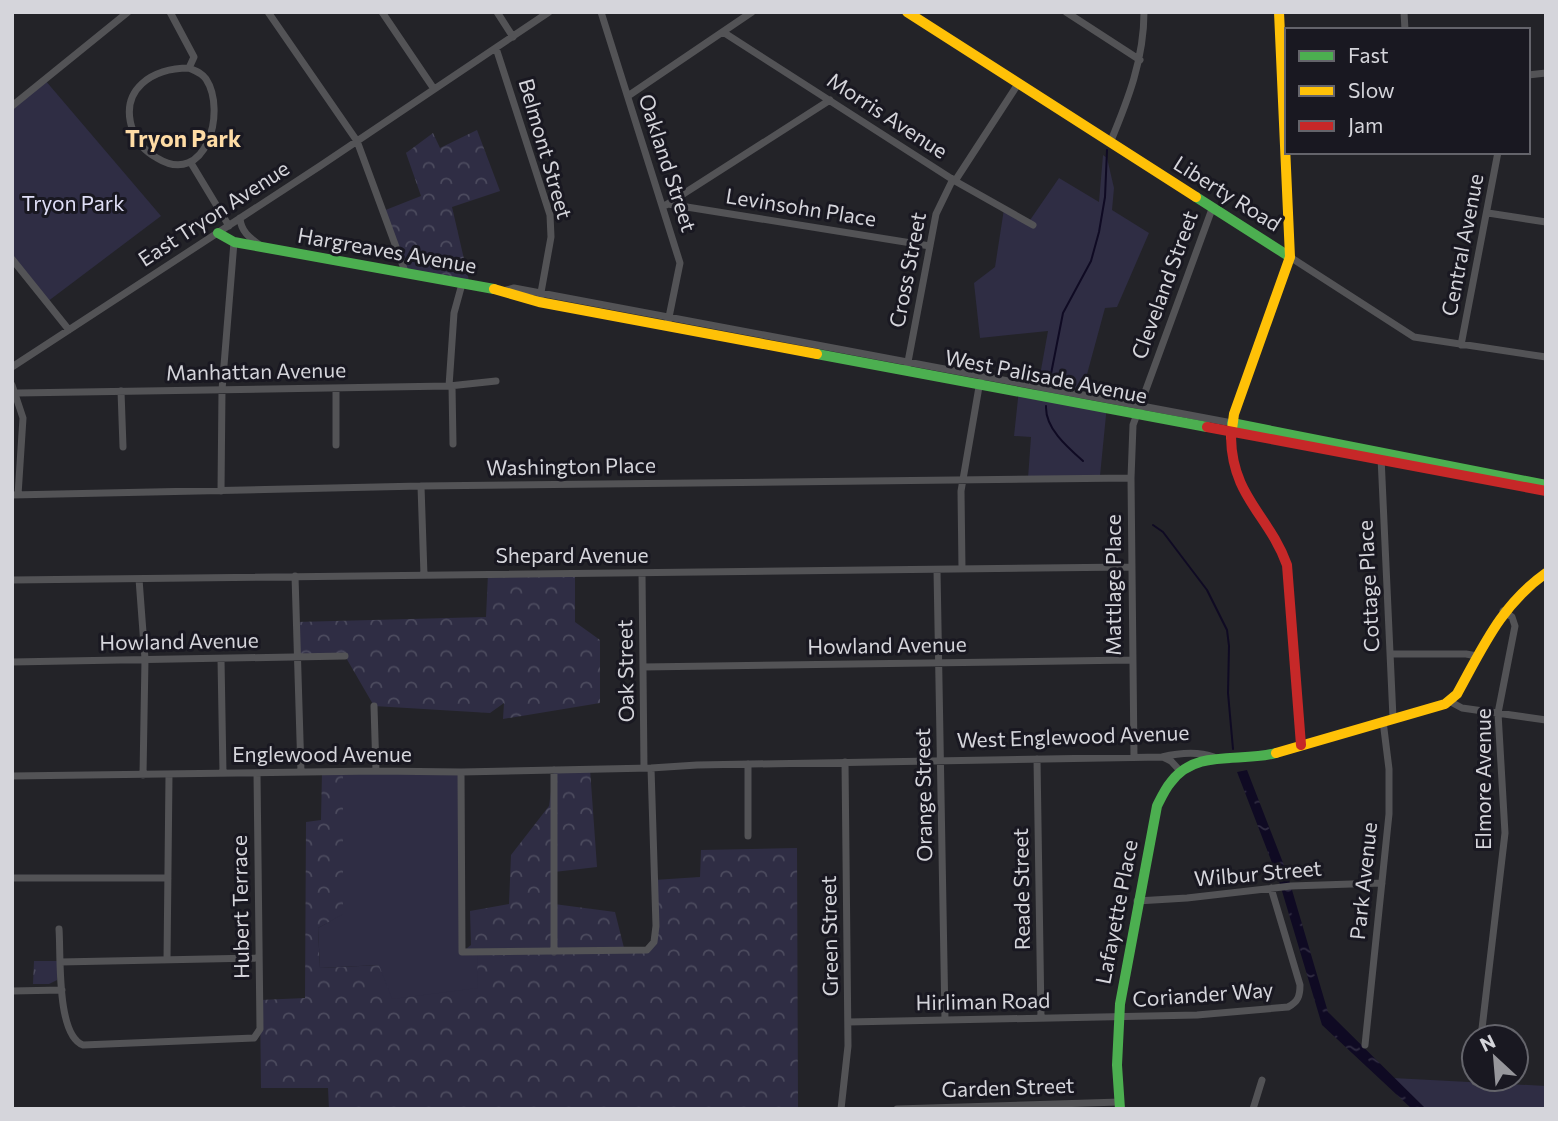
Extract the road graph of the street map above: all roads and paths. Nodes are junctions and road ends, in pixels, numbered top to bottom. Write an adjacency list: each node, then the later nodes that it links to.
1 (128, 12): 23 (street)
2 (170, 12): 17 (street)
3 (268, 12): 25 (street)
4 (382, 12): 19 (street)
5 (496, 12): 14 (street)
6 (549, 12): 14 (street, East Tryon Avenue)
7 (601, 12): 21 (street, Oakland Street)
8 (752, 12): 13 (street)
9 (907, 12): 18 (street, Liberty Road)
10 (1066, 12): 16 (street)
11 (1144, 12): 16 (street)
12 (1279, 12): 20 (street)
13 (723, 32): 21 (street); 22 (street, Morris Avenue)
14 (513, 37): 15 (street, East Tryon Avenue)
15 (496, 48): 19 (street, East Tryon Avenue); 46 (street, Belmont Street)
16 (1140, 60): 26 (street)
17 (189, 68): 29 (street); 29 (street)
18 (1018, 84): 26 (street, Liberty Road); 30 (street, Cross Street)
19 (434, 89): 25 (street, East Tryon Avenue)
20 (1284, 91): 24 (street)
21 (628, 96): 31 (street, Oakland Street)
22 (830, 100): 30 (street, Morris Avenue); 31 (street)
23 (12, 106)
24 (1285, 119)
25 (357, 141): 34 (street, East Tryon Avenue); 44 (street)
26 (1110, 143): 32 (street, Liberty Road)
27 (1286, 154): 42 (street)
28 (1498, 154): 33 (street, Central Avenue)
29 (191, 163): 37 (street)
30 (954, 180): 36 (street, Morris Avenue); 40 (street, Cross Street)
31 (665, 206): 40 (street, Levinsohn Place); 47 (street, Oakland Street)
32 (1212, 209): 42 (street, Liberty Road); 61 (street, Cleveland Street)
33 (1488, 213): 35 (street); 49 (street, Central Avenue)
34 (240, 218): 37 (street, East Tryon Avenue); 41 (street)
35 (1546, 222)
36 (1034, 225)
37 (229, 226): 38 (street, East Tryon Avenue)
38 (218, 233): 39 (street, Hargreaves Avenue); 48 (street, East Tryon Avenue)
39 (234, 242): 41 (street, Hargreaves Avenue); 58 (street)
40 (930, 246): 52 (street, Cross Street)
41 (264, 248): 44 (street, Hargreaves Avenue)
42 (1290, 257): 49 (street, Liberty Road); 62 (street)
43 (12, 259): 48 (street)
44 (406, 274): 45 (street, Hargreaves Avenue)
45 (462, 284): 46 (street, Hargreaves Avenue); 56 (street)
46 (540, 298): 47 (street, West Palisade Avenue)
47 (668, 322): 52 (street, West Palisade Avenue)
48 (69, 330): 51 (street, East Tryon Avenue)
49 (1461, 345): 50 (street, Liberty Road)
50 (1546, 357)
51 (12, 367)
52 (907, 367): 54 (street, West Palisade Avenue)
53 (496, 381): 56 (street, Manhattan Avenue)
54 (980, 381): 61 (street, West Palisade Avenue); 68 (street)
55 (12, 385): 60 (street)
56 (451, 386): 57 (street, Manhattan Avenue); 63 (street)
57 (336, 388): 58 (street, Manhattan Avenue); 64 (street)
58 (222, 390): 59 (street, Manhattan Avenue); 72 (street)
59 (121, 391): 60 (street, Manhattan Avenue); 65 (street)
60 (17, 393): 74 (street)
61 (1137, 410): 62 (street, West Palisade Avenue); 67 (street, Mattlage Place)
62 (1231, 427): 66 (street, West Palisade Avenue); 100 (street)
63 (453, 444)
64 (336, 445)
65 (123, 447)
66 (1381, 456): 69 (street, West Palisade Avenue); 85 (street, Cottage Place)
67 (1131, 478): 68 (street, Washington Place); 75 (street, Mattlage Place)
68 (962, 480): 71 (street, Washington Place); 76 (street)
69 (1507, 481): 70 (street, West Palisade Avenue); 73 (street, West Palisade Avenue)
70 (1546, 485)
71 (421, 486): 72 (street, Washington Place); 80 (street)
72 (221, 491): 74 (street, Washington Place)
73 (1546, 492)
74 (15, 495)
75 (1131, 567): 76 (street, Shepard Avenue); 91 (street, Mattlage Place)
76 (962, 569): 77 (street, Shepard Avenue)
77 (937, 570): 78 (street, Shepard Avenue); 93 (street, Orange Street)
78 (642, 573): 80 (street, Shepard Avenue); 94 (street, Oak Street)
79 (1546, 573): 84 (street)
80 (424, 575): 81 (street, Shepard Avenue)
81 (295, 576): 82 (street, Shepard Avenue); 90 (street)
82 (139, 579): 83 (street, Shepard Avenue); 88 (street)
83 (12, 580)
84 (1503, 611): 87 (street); 97 (street, Elmore Avenue)
85 (1390, 654): 87 (street); 98 (street, Cottage Place)
86 (345, 656): 90 (street, Howland Avenue)
87 (1477, 656): 95 (street)
88 (145, 659): 89 (street, Howland Avenue); 92 (street, Howland Avenue); 117 (street)
89 (221, 659): 90 (street, Howland Avenue); 115 (street)
90 (297, 659): 112 (street)
91 (1132, 660): 93 (street, Howland Avenue); 101 (street, Mattlage Place)
92 (12, 662)
93 (939, 663): 94 (street, Howland Avenue); 105 (street, Orange Street)
94 (643, 667): 109 (street, Oak Street)
95 (1450, 701): 97 (street); 98 (street, West Englewood Avenue)
96 (374, 706): 111 (street)
97 (1498, 713): 99 (street); 137 (street, Elmore Avenue)
98 (1388, 720): 100 (street, West Englewood Avenue); 123 (street, Park Avenue)
99 (1546, 720)
100 (1301, 745): 104 (street, West Englewood Avenue)
101 (1134, 757): 102 (street, West Englewood Avenue); 103 (street, West Englewood Avenue)
102 (1162, 757): 104 (street, West Englewood Avenue); 114 (street)
103 (1037, 759): 105 (street, West Englewood Avenue); 133 (street, Reade Street)
104 (1219, 759): 114 (street)
105 (941, 760): 106 (street, West Englewood Avenue); 135 (street, Orange Street)
106 (845, 762): 107 (street, West Englewood Avenue); 136 (street, Green Street)
107 (748, 764): 109 (street, West Englewood Avenue); 120 (street)
108 (632, 768): 109 (street, West Englewood Avenue); 110 (street, Englewood Avenue)
109 (648, 768): 127 (street, Oak Street)
110 (554, 770): 113 (street, Englewood Avenue); 127 (street)
111 (376, 771): 112 (street, Englewood Avenue); 113 (street, Englewood Avenue)
112 (300, 772): 116 (street, Englewood Avenue)
113 (461, 772): 127 (street)
114 (1181, 772): 125 (street, Lafayette Place)
115 (223, 773): 116 (street, Englewood Avenue); 118 (street, Englewood Avenue)
116 (257, 773): 128 (street, Hubert Terrace)
117 (143, 775): 118 (street, Englewood Avenue); 119 (street, Englewood Avenue)
118 (169, 775): 122 (street)
119 (12, 776)
120 (748, 836)
121 (12, 878): 122 (street)
122 (168, 878): 129 (street)
123 (1382, 883): 124 (street, Wilbur Street); 138 (street, Park Avenue)
124 (1272, 888): 125 (street, Wilbur Street); 134 (street, Coriander Way)
125 (1138, 901): 134 (street, Lafayette Place)
126 (59, 929): 130 (street)
127 (554, 952)
128 (259, 958): 129 (street); 131 (street, Hubert Terrace)
129 (167, 960): 130 (street)
130 (60, 962): 131 (street)
131 (62, 990): 132 (street)
132 (12, 991)
133 (1041, 1018): 134 (street, Hirliman Road); 135 (street, Hirliman Road)
134 (1118, 1018): 140 (street, Lafayette Place)
135 (945, 1020): 136 (street, Hirliman Road)
136 (848, 1022): 141 (street, Green Street)
137 (1483, 1023)
138 (1365, 1045)
139 (1262, 1080): 143 (street)
140 (1120, 1105): 142 (street, Garden Street)
141 (841, 1109)
142 (897, 1109)
143 (1253, 1109)

